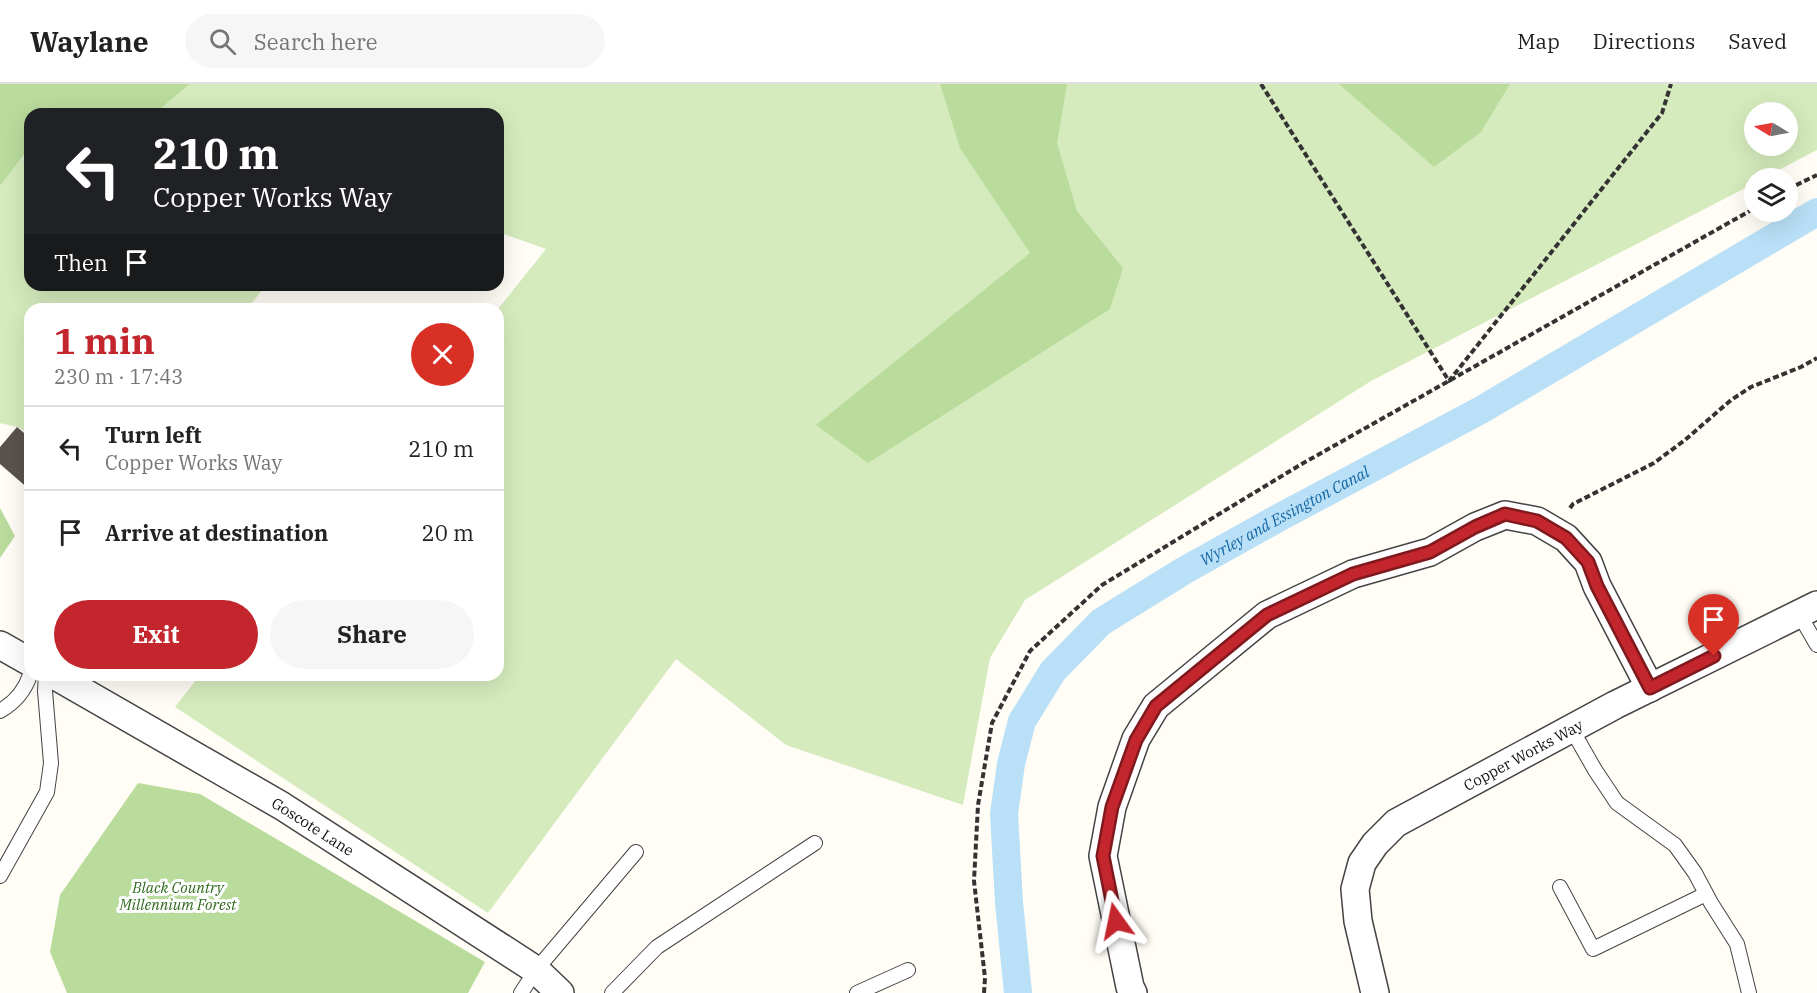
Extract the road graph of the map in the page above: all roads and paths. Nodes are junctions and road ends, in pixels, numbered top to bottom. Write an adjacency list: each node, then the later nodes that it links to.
1 (1261, 84): 7 (path)
2 (1671, 84): 7 (path)
3 (1817, 175): 4 (path)
4 (1798, 184)
5 (1744, 214): 7 (path)
6 (1817, 358): 8 (path)
7 (1449, 381): 30 (path)
8 (1554, 531): 16 (street); 31 (street)
9 (1808, 610): 11 (lane); 16 (street, Copper Works Way)
10 (0, 645): 12 (street)
11 (1817, 645)
12 (24, 659)
13 (28, 681): 17 (lane)
14 (57, 681): 21 (lane)
15 (69, 681): 24 (street, Goscote Lane)
16 (1650, 688): 18 (street, Copper Works Way)
17 (0, 711)
18 (1571, 728): 23 (lane); 32 (street, Copper Works Way)
19 (815, 843): 28 (lane)
20 (636, 852): 24 (lane)
21 (0, 876)
22 (1560, 887): 23 (lane)
23 (1706, 894): 33 (lane)
24 (536, 970): 26 (lane); 27 (street, Goscote Lane)
25 (908, 970): 29 (lane)
26 (520, 993)
27 (560, 993)
28 (612, 993)
29 (856, 993)
30 (984, 993)
31 (1132, 993)
32 (1375, 993)
33 (1749, 993)

